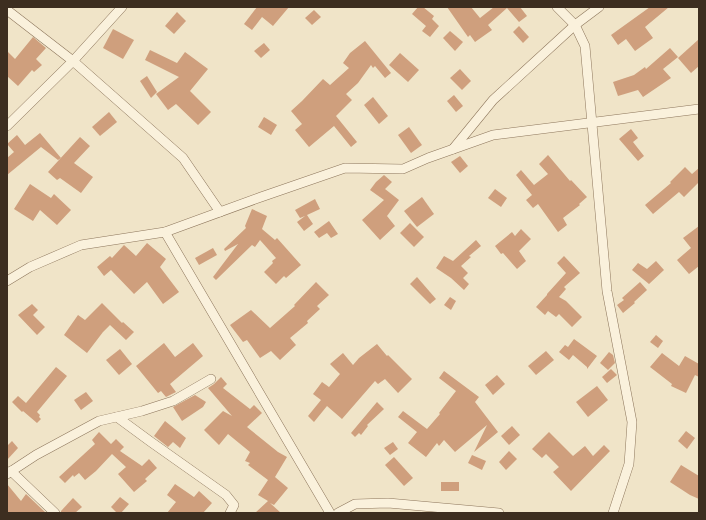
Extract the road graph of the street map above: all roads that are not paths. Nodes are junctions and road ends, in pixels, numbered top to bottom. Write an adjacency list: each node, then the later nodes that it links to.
1 (122, 7): 6 (street)
2 (556, 7): 5 (street)
3 (599, 7): 5 (street)
4 (7, 10): 6 (street)
5 (575, 24): 8 (street); 10 (street)
6 (73, 61): 9 (street); 11 (street)
7 (699, 109): 8 (street)
8 (593, 123): 10 (street); 22 (street)
9 (7, 126)
10 (453, 149): 11 (street)
11 (220, 212): 12 (street)
12 (165, 232): 13 (street); 19 (street)
13 (7, 281)
14 (211, 379): 15 (street)
15 (117, 417): 16 (street); 18 (street)
16 (9, 472): 17 (street)
17 (55, 513)
18 (230, 513)
19 (330, 513)
20 (338, 513): 21 (street)
21 (499, 513)
22 (613, 513)

